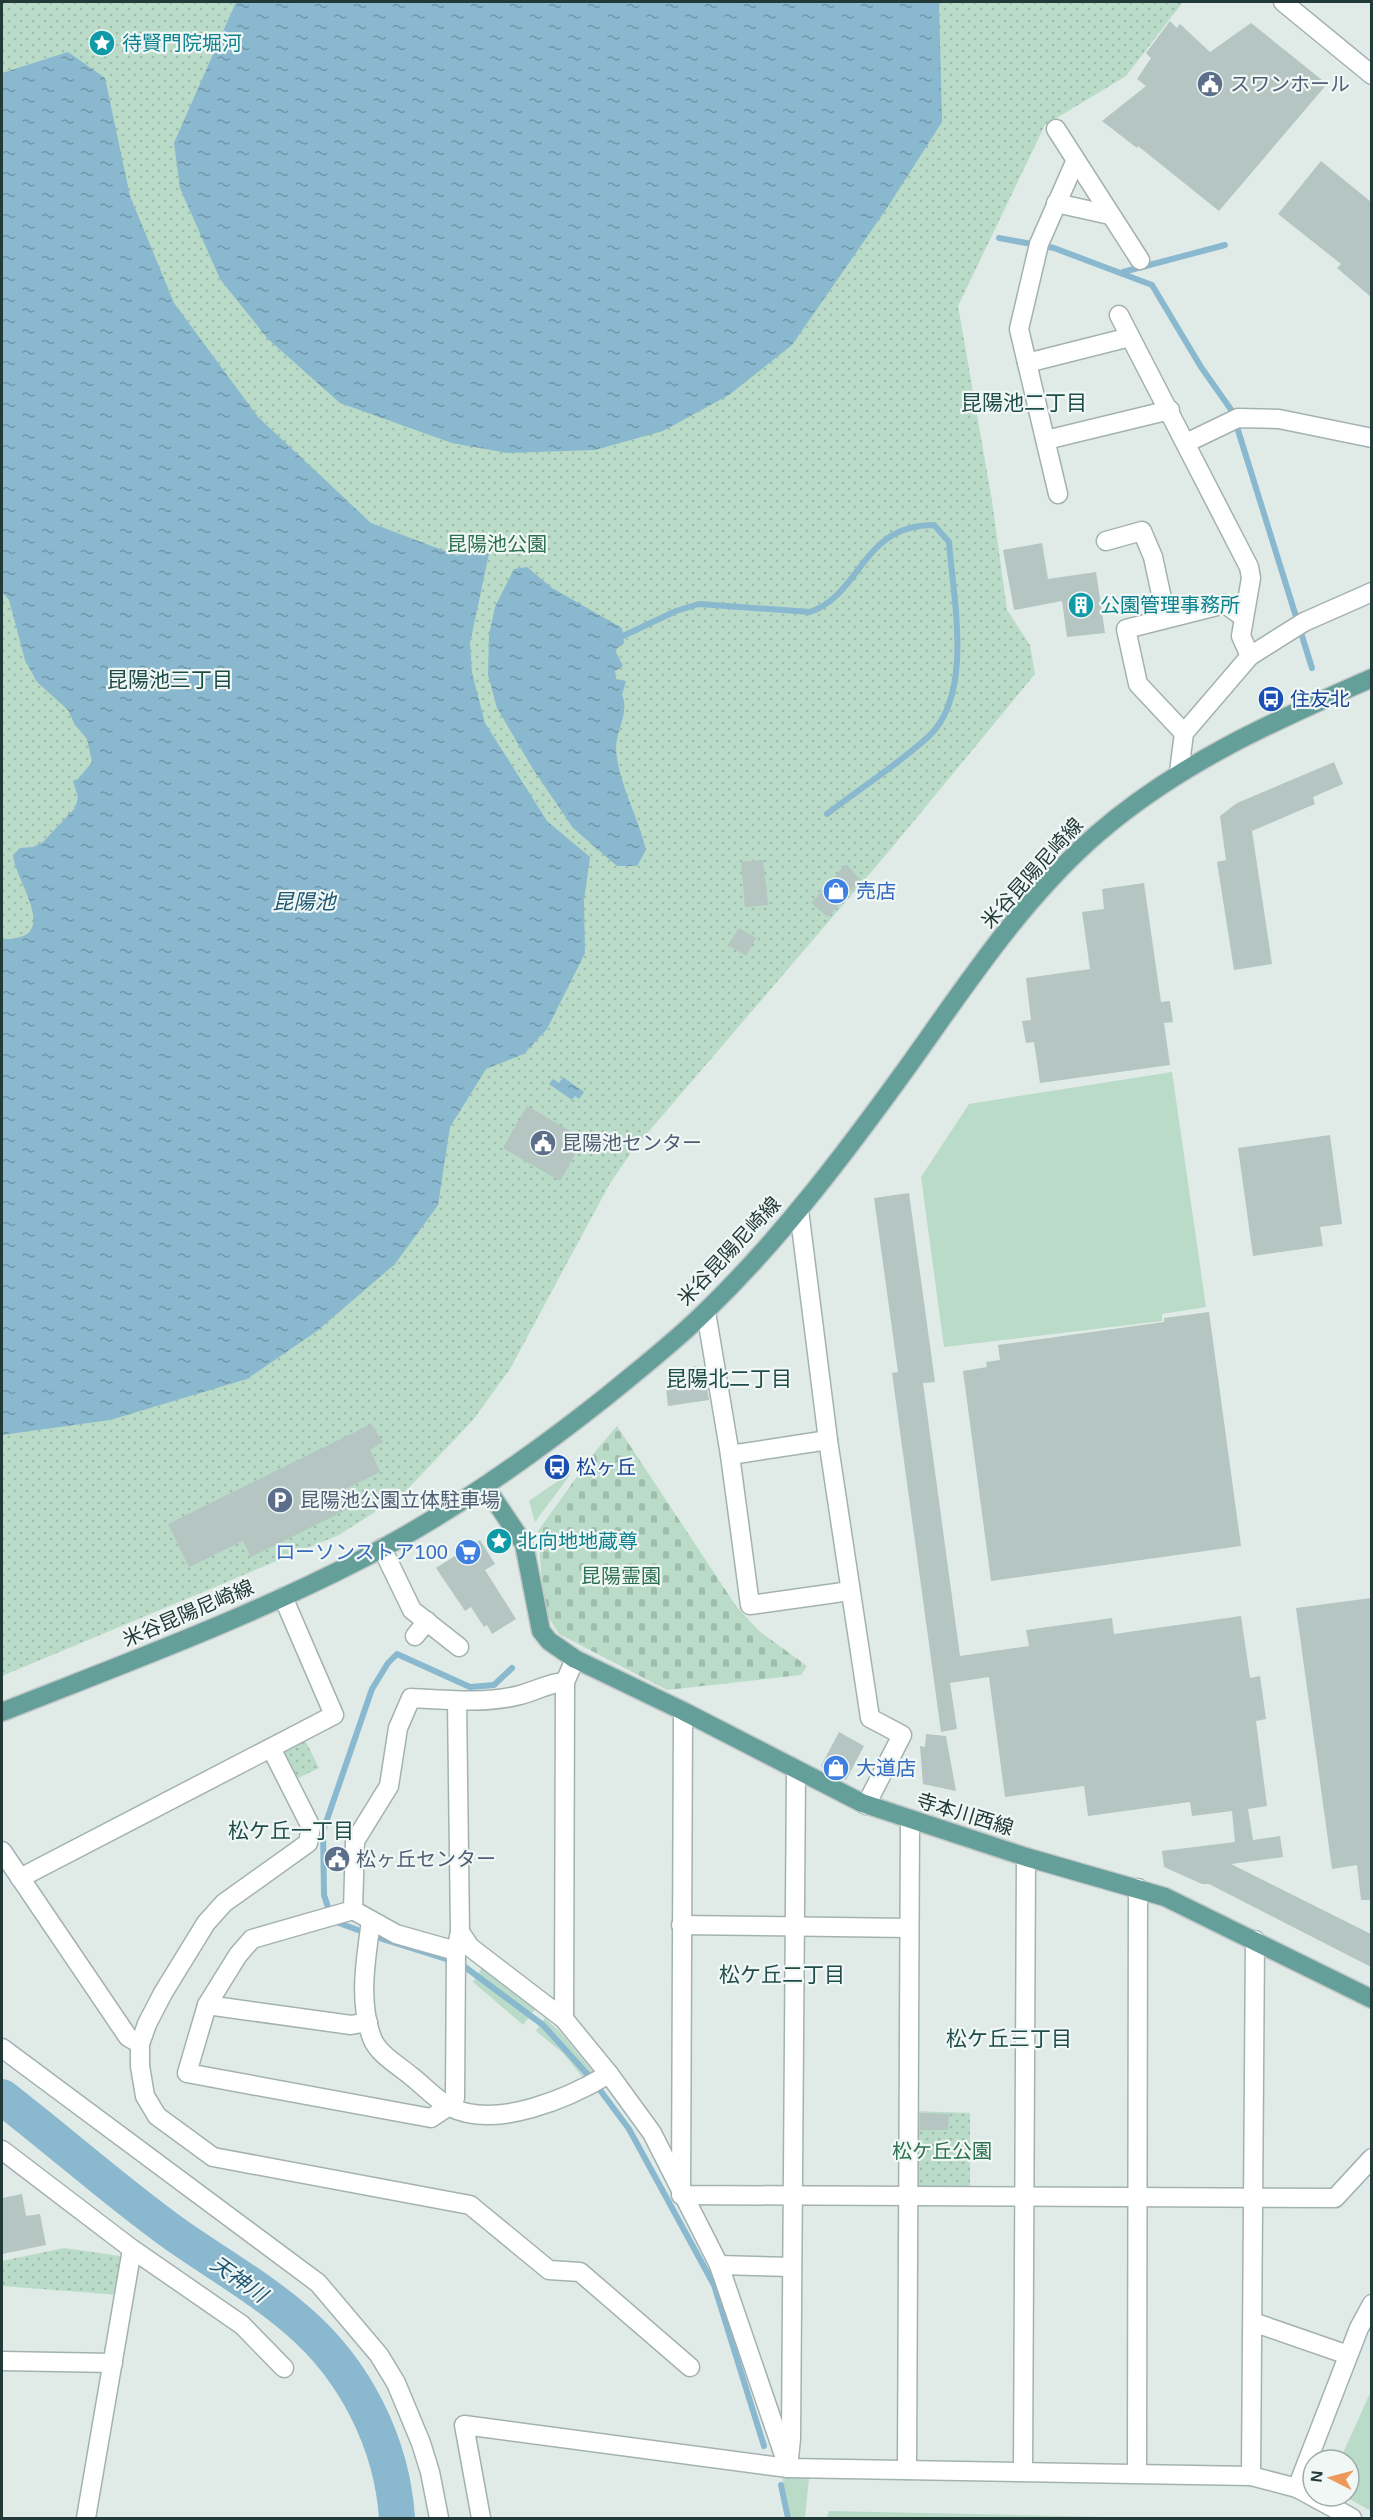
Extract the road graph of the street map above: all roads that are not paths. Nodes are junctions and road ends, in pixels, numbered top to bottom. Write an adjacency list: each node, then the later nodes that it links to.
1 (1283, 2): 2 (street)
2 (1371, 75)
3 (1056, 129): 4 (street)
4 (1076, 162): 5 (street); 6 (street)
5 (1056, 203): 6 (street); 10 (street)
6 (1110, 214): 7 (street)
7 (1140, 260)
8 (1119, 315): 9 (street)
9 (1130, 337): 10 (street); 11 (street)
10 (1027, 363): 13 (street)
11 (1170, 410): 13 (street); 14 (street)
12 (1371, 438): 14 (street)
13 (1046, 440): 15 (street)
14 (1186, 443): 19 (street)
15 (1058, 494)
16 (1106, 541): 18 (street)
17 (1371, 592): 20 (street)
18 (1166, 617): 19 (street); 22 (street)
19 (1243, 617): 20 (street)
20 (1250, 657): 22 (street)
21 (1371, 678): 23 (main road, 米谷昆陽尼崎線)
22 (1184, 733): 23 (street)
23 (1179, 772): 24 (main road, 米谷昆陽尼崎線)
24 (799, 1210): 25 (main road, 米谷昆陽尼崎線); 26 (street)
25 (706, 1312): 27 (street); 28 (main road, 米谷昆陽尼崎線)
26 (828, 1440): 27 (street); 30 (street)
27 (730, 1455): 30 (street)
28 (485, 1486): 29 (main road, 米谷昆陽尼崎線); 35 (main road, 寺本川西線)
29 (382, 1548): 31 (main road, 米谷昆陽尼崎線); 32 (street)
30 (850, 1591): 42 (street)
31 (283, 1597): 39 (main road, 米谷昆陽尼崎線); 40 (street)
32 (427, 1621): 33 (street); 34 (street)
33 (415, 1636)
34 (459, 1647)
35 (574, 1659): 36 (street); 38 (main road, 寺本川西線)
36 (565, 1682): 37 (street); 58 (street)
37 (457, 1701): 48 (street); 53 (street)
38 (683, 1711): 41 (main road, 寺本川西線); 50 (street)
39 (2, 1712)
40 (271, 1748): 46 (street); 60 (street)
41 (796, 1771): 42 (main road, 寺本川西線); 51 (street)
42 (866, 1805): 43 (main road, 寺本川西線)
43 (910, 1821): 45 (main road, 寺本川西線); 52 (street)
44 (2, 1851): 46 (street)
45 (1026, 1857): 47 (main road, 寺本川西線); 69 (street)
46 (20, 1878): 60 (street)
47 (1138, 1888): 54 (main road, 寺本川西線); 70 (street)
48 (353, 1910): 49 (street); 57 (street)
49 (371, 1921): 55 (street); 59 (street)
50 (681, 1925): 51 (street); 66 (street)
51 (796, 1926): 52 (street); 67 (street)
52 (909, 1928): 68 (street)
53 (460, 1932): 55 (street); 58 (street)
54 (1255, 1940): 56 (main road, 寺本川西線); 71 (street)
55 (456, 1951): 63 (street)
56 (1371, 1999)
57 (207, 2005): 59 (street); 63 (street)
58 (564, 2019): 62 (street)
59 (368, 2022): 63 (street)
60 (140, 2044): 80 (street)
61 (2, 2048): 89 (street)
62 (609, 2074): 63 (street); 66 (street)
63 (448, 2106)
64 (2, 2150): 72 (street)
65 (1371, 2158): 71 (street)
66 (681, 2195): 67 (street); 73 (street)
67 (793, 2196): 68 (street); 74 (street)
68 (908, 2196): 69 (street); 83 (street)
69 (1023, 2198): 70 (street); 84 (street)
70 (1139, 2199): 71 (street); 85 (street)
71 (1254, 2199): 76 (street)
72 (132, 2249): 79 (street); 81 (street)
73 (720, 2265): 74 (street); 82 (street)
74 (792, 2267): 82 (street)
75 (1371, 2304): 77 (street)
76 (1253, 2322): 77 (street); 86 (street)
77 (1348, 2355): 87 (street)
78 (2, 2361): 79 (street)
79 (113, 2363): 88 (street)
80 (678, 2363)
81 (284, 2368)
82 (788, 2468): 83 (street); 90 (street)
83 (907, 2470): 84 (street)
84 (1023, 2471): 85 (street)
85 (1137, 2472): 86 (street)
86 (1251, 2476): 87 (street)
87 (1297, 2488): 91 (street)
88 (87, 2518)
89 (439, 2518)
90 (481, 2518)
91 (1352, 2518)

